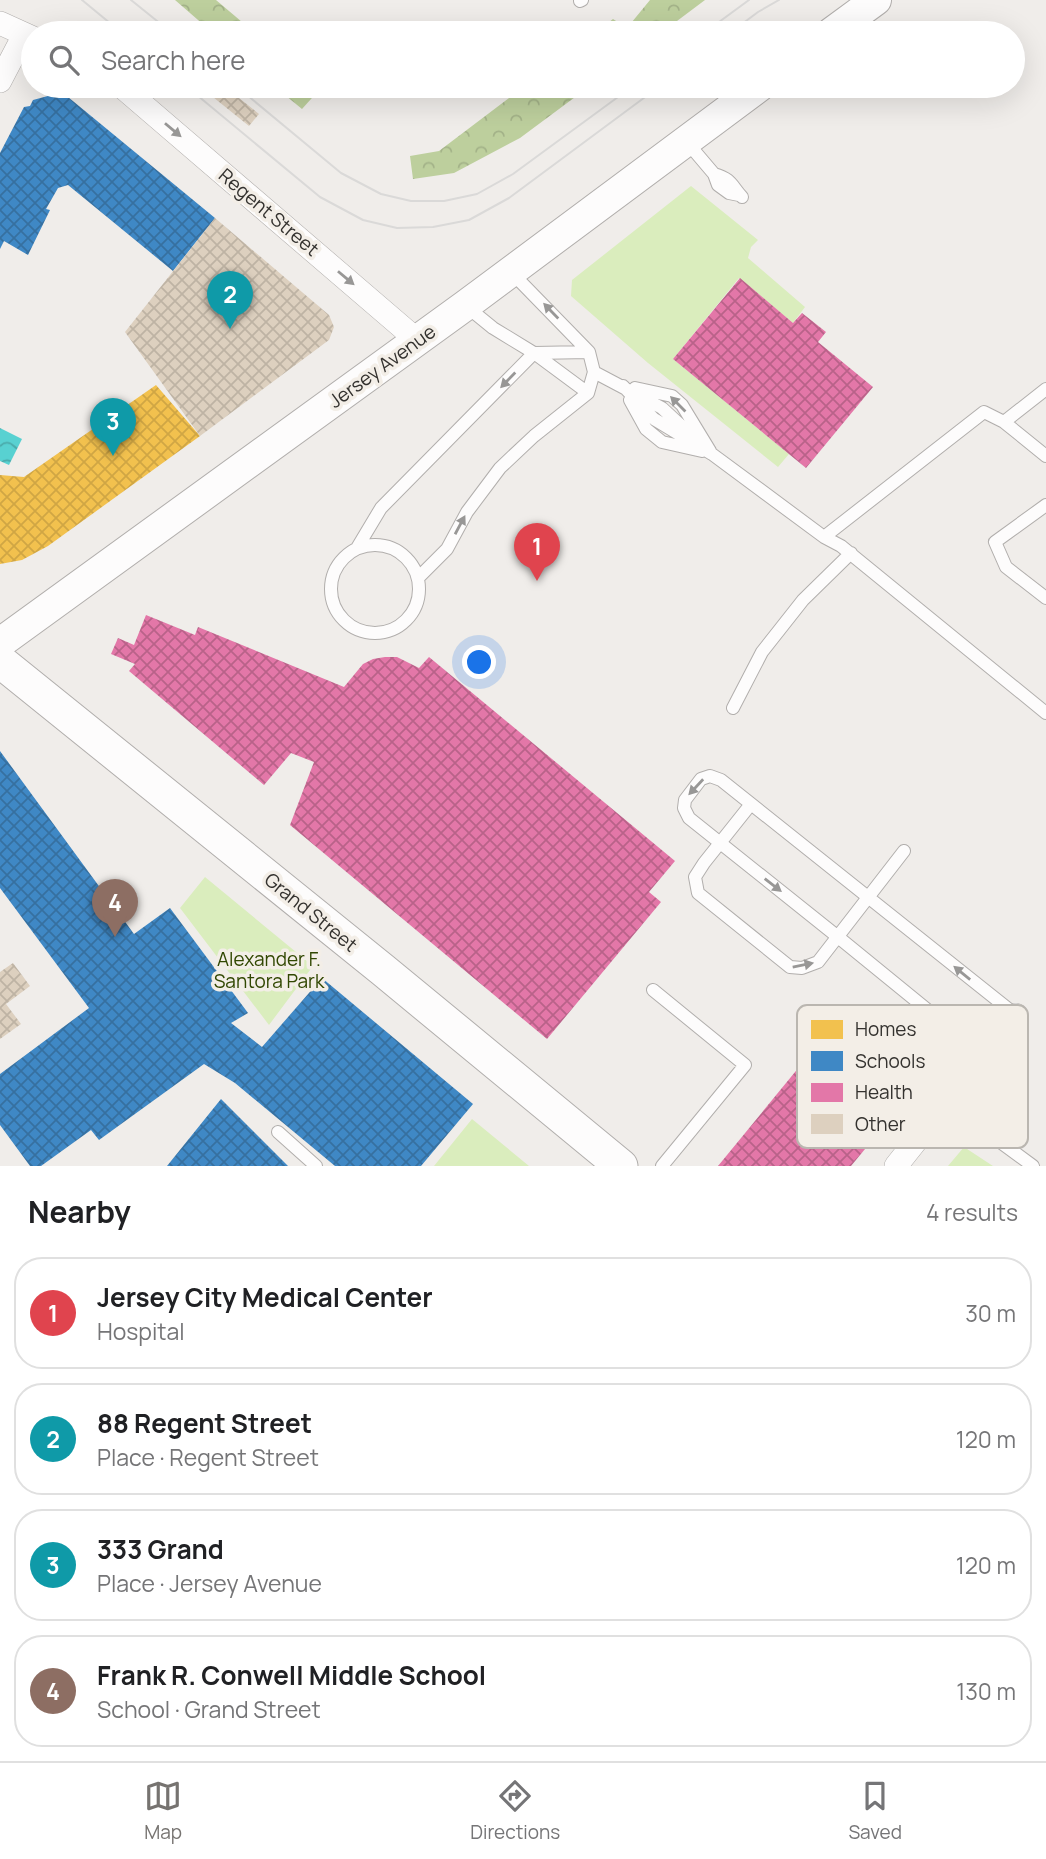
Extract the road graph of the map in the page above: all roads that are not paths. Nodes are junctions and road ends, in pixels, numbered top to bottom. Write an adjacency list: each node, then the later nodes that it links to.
1 (876, 0): 2 (street)
2 (847, 21)
3 (0, 23): 4 (street)
4 (21, 32)
5 (21, 48): 6 (street)
6 (0, 81)
7 (135, 98): 13 (street, Regent Street, one-way to 13)
8 (744, 98): 9 (street, Jersey Avenue)
9 (686, 141): 10 (lane); 11 (street, Jersey Avenue)
10 (742, 198)
11 (511, 272): 12 (street, Jersey Avenue); 14 (lane, one-way to 11)
12 (466, 305): 13 (street, Jersey Avenue); 15 (lane)
13 (417, 340): 29 (street, Jersey Avenue)
14 (589, 352): 15 (lane); 16 (lane)
15 (534, 353): 19 (lane); 25 (lane, one-way to 25)
16 (594, 372): 17 (lane); 19 (lane)
17 (622, 386): 21 (lane); 21 (lane, one-way to 17)
18 (1046, 389): 20 (lane)
19 (588, 393): 27 (lane, one-way to 19)
20 (1004, 422): 22 (lane); 24 (lane)
21 (712, 454): 24 (lane)
22 (1046, 456)
23 (1046, 505): 28 (lane)
24 (824, 537): 26 (lane)
25 (357, 548): 27 (lane); 27 (lane)
26 (851, 553): 31 (lane); 32 (lane)
27 (418, 578)
28 (1046, 598)
29 (0, 643)
30 (0, 661): 45 (main road, Grand Street)
31 (733, 708)
32 (1046, 713)
33 (751, 804): 34 (lane); 34 (lane, one-way to 34); 36 (lane)
34 (720, 843): 37 (lane, one-way to 37); 37 (lane, one-way to 37)
35 (904, 851): 36 (lane)
36 (868, 898): 37 (lane); 40 (lane, one-way to 36)
37 (838, 937): 39 (lane)
38 (653, 990): 46 (lane)
39 (921, 1005)
40 (1003, 1005)
41 (278, 1132): 44 (lane)
42 (911, 1148): 47 (street)
43 (1008, 1148): 48 (lane)
44 (316, 1166)
45 (621, 1166)
46 (662, 1166)
47 (897, 1166)
48 (1033, 1166)

